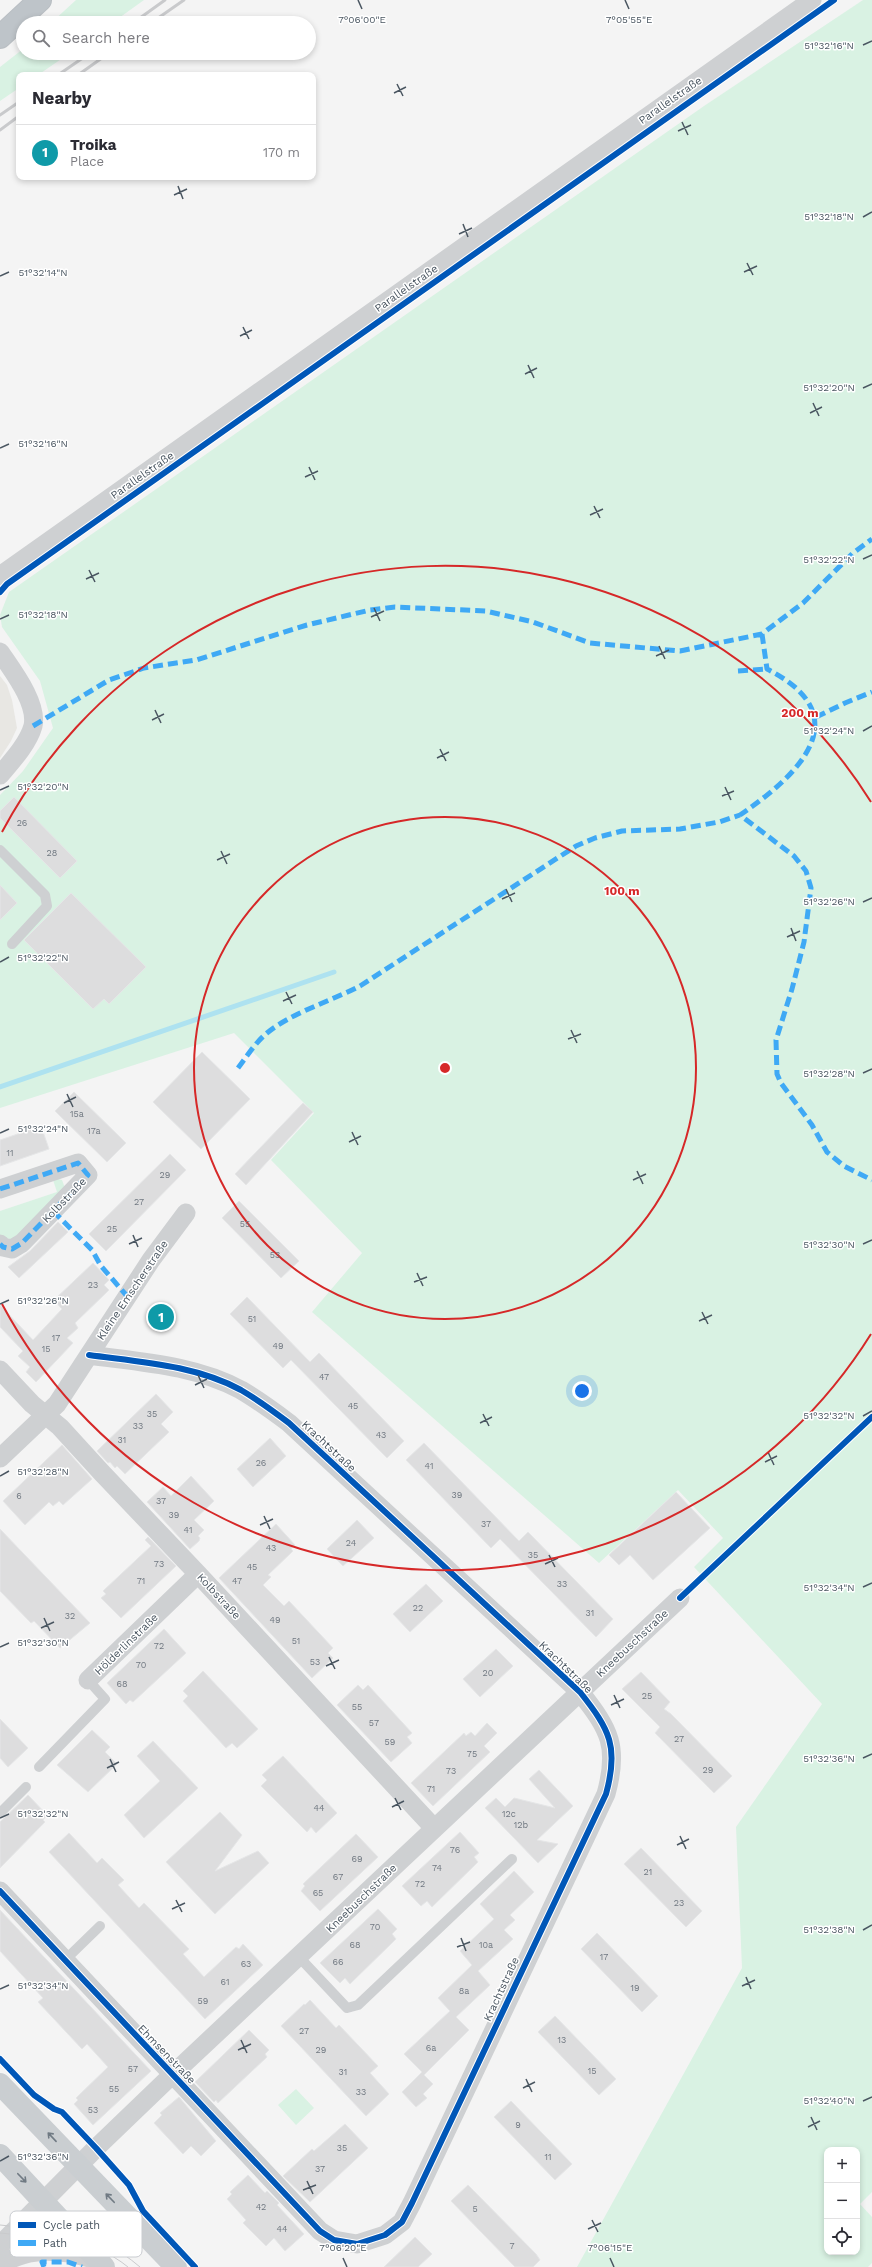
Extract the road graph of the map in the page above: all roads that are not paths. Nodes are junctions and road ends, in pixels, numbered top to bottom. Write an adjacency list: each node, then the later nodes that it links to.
1 (40, 0): 3 (highway)
2 (812, 0): 6 (street, Parallelstraße)
3 (23, 16)
4 (16, 22): 5 (highway)
5 (0, 37)
6 (0, 576)
7 (0, 652): 8 (street)
8 (0, 775)
9 (0, 850): 10 (lane)
10 (12, 944)
11 (0, 1189): 13 (street, Kolbstraße)
12 (186, 1213): 14 (street, Kleine Emscherstraße)
13 (0, 1244)
14 (89, 1355): 16 (street, Kleine Emscherstraße); 21 (street, Krachtstraße)
15 (0, 1370): 16 (street, Kolbstraße)
16 (45, 1415): 17 (street, Kleine Emscherstraße); 18 (street, Kolbstraße)
17 (0, 1458)
18 (198, 1574): 20 (street, Hölderlinstraße); 25 (street, Kolbstraße)
19 (680, 1598): 21 (street, Kneebuschstraße)
20 (88, 1680): 22 (lane, Hölderlinstraße)
21 (580, 1692): 25 (street, Kneebuschstraße); 39 (street, Krachtstraße)
22 (39, 1767)
23 (26, 1787): 24 (lane)
24 (0, 1813)
25 (434, 1828): 29 (street, Kneebuschstraße)
26 (512, 1859): 29 (lane)
27 (0, 1891): 30 (street, Ehmsenstraße)
28 (100, 1926): 30 (lane)
29 (299, 1957): 31 (street, Kneebuschstraße)
30 (64, 1961): 31 (street, Ehmsenstraße)
31 (173, 2074): 34 (street, Kneebuschstraße); 39 (street, Ehmsenstraße)
32 (0, 2084): 34 (main road, one-way to 32)
33 (0, 2155): 35 (main road, one-way to 35)
34 (78, 2165): 35 (street, Kneebuschstraße); 38 (main road, one-way to 34)
35 (44, 2201): 36 (street, Kneebuschstraße); 37 (main road)
36 (34, 2211)
37 (53, 2211)
38 (122, 2211)
39 (320, 2231)
40 (142, 2232): 47 (main road, one-way to 40)
41 (10, 2235): 42 (street, Kneebuschstraße)
42 (0, 2245)
43 (21, 2257): 45 (street)
44 (85, 2257): 46 (street)
45 (0, 2263)
46 (101, 2264)
47 (176, 2267)

